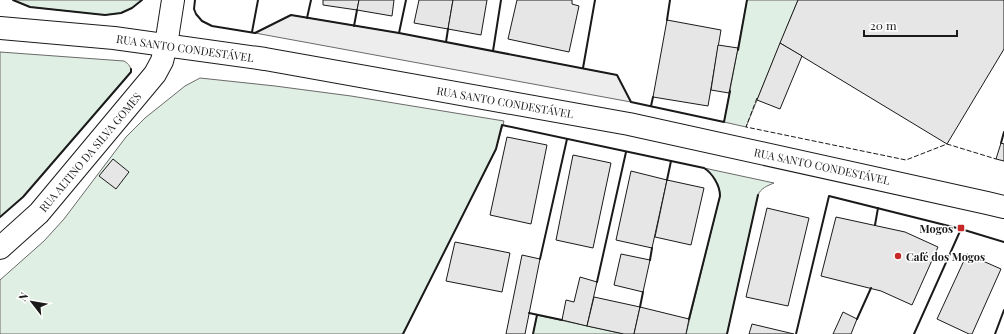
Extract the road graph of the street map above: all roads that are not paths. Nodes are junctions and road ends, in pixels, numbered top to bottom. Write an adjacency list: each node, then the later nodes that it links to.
1 (173, 0): 3 (street, RUA ALTINO DA SILVA GOMES)
2 (0, 28): 3 (street, RUA SANTO CONDESTÁVEL)
3 (166, 45): 4 (street, RUA SANTO CONDESTÁVEL); 5 (street, RUA ALTINO DA SILVA GOMES)
4 (1004, 207)
5 (0, 248)

